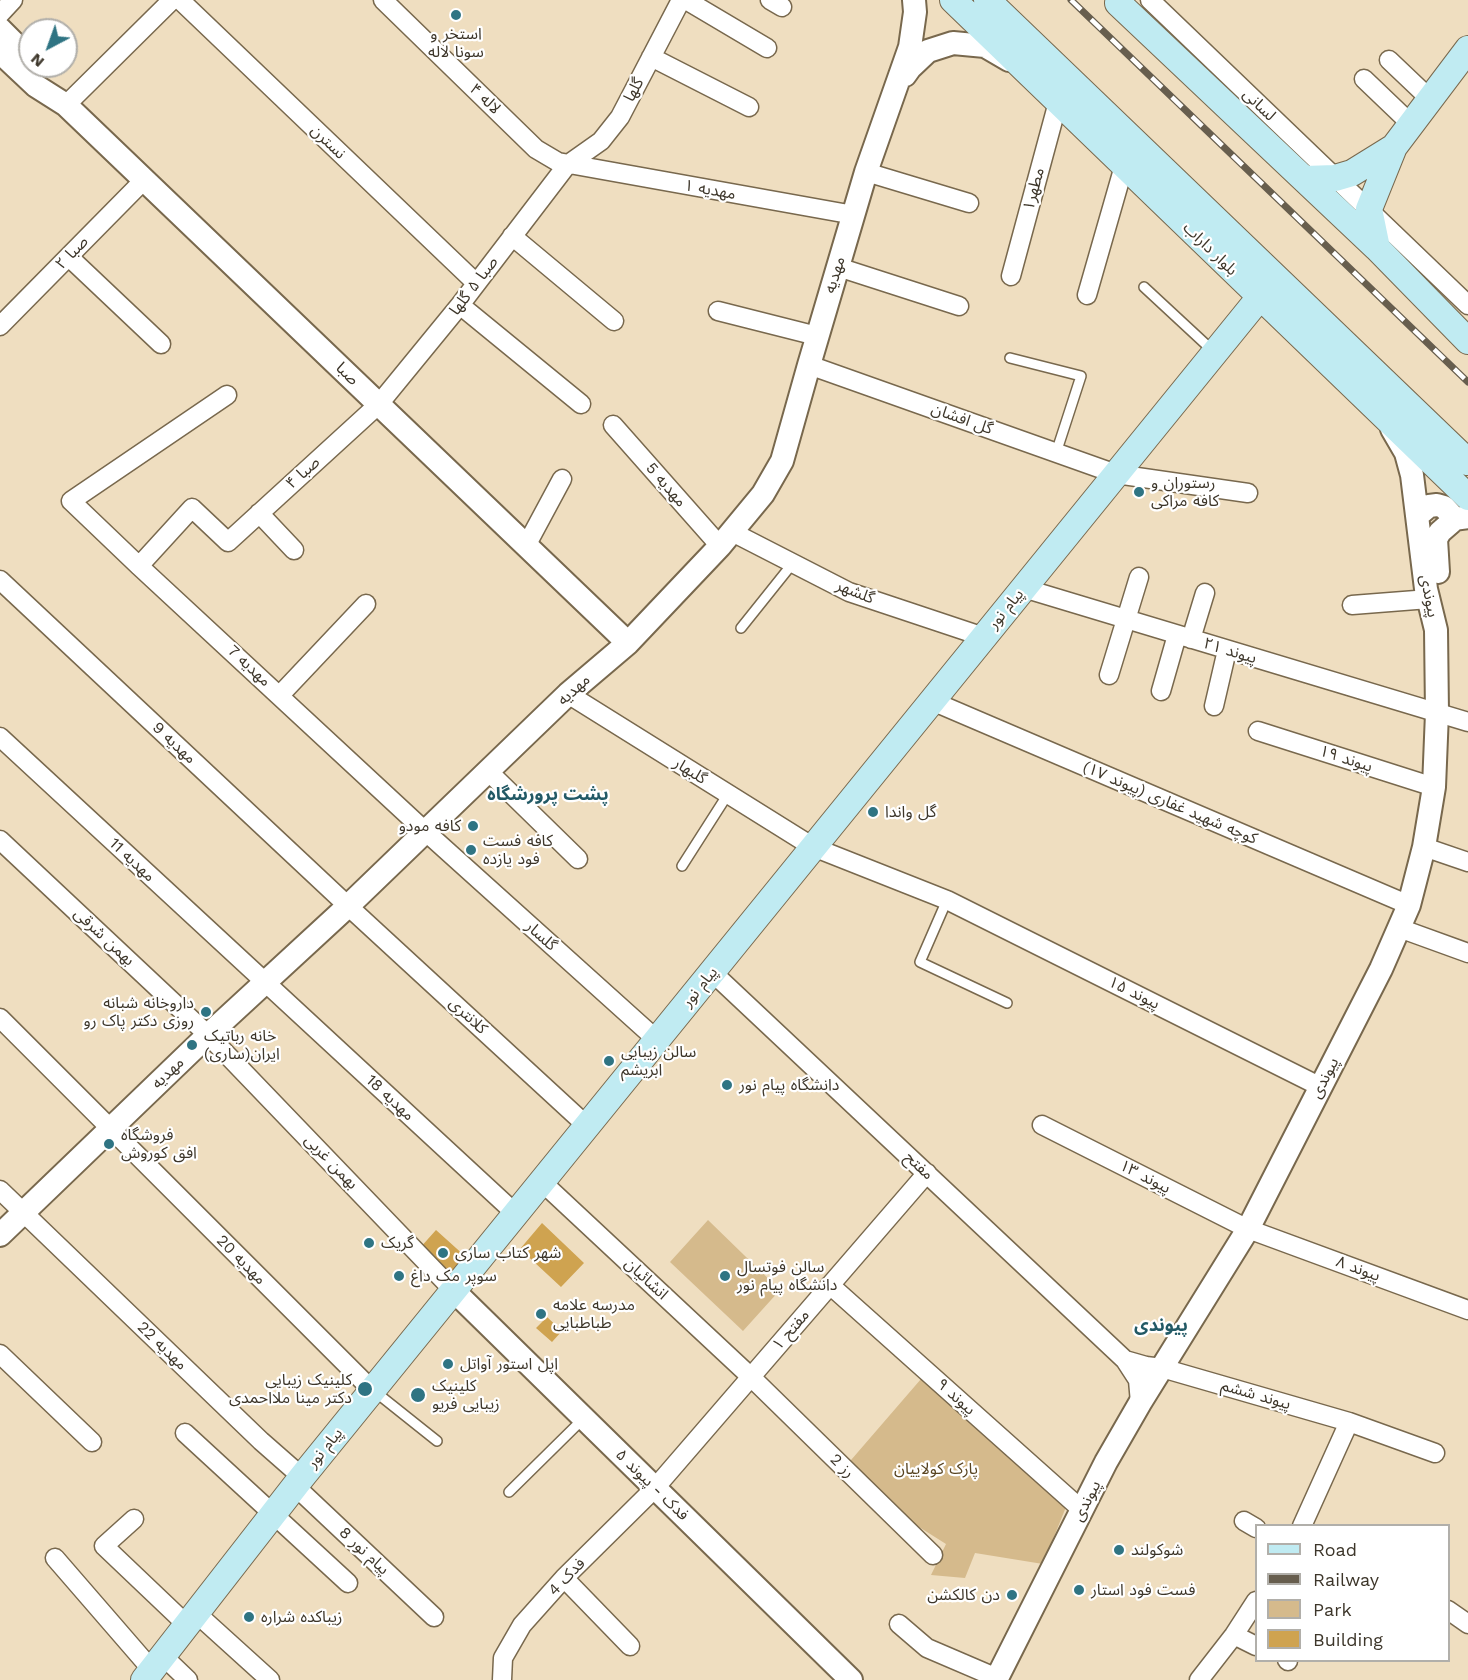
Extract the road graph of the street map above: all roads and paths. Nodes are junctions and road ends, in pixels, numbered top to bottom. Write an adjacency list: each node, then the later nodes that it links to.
1 (13, 0): 12 (street)
2 (172, 0): 26 (street)
3 (180, 0): 44 (street, نسترن)
4 (383, 0): 30 (street, لاله ۴)
5 (681, 0): 18 (street, گلها)
6 (686, 0): 15 (street)
7 (914, 0): 23 (street, مهدیه)
8 (953, 0): 20 (main road, بلوار داراب)
9 (987, 0): 66 (main road, بلوار داراب)
10 (1150, 0): 33 (street, لسانی)
11 (1118, 3): 34 (main road)
12 (0, 14)
13 (0, 29): 14 (street)
14 (18, 47)
15 (767, 48)
16 (1468, 49): 24 (main road)
17 (0, 52): 26 (street, صبا)
18 (651, 57): 27 (street); 30 (street, گلها)
19 (1389, 60): 24 (street)
20 (1025, 70): 23 (street); 25 (main road, بلوار داراب)
21 (49, 78): 26 (street, صبا)
22 (1364, 79): 28 (street)
23 (897, 89): 32 (street, مهدیه)
24 (1430, 99): 28 (main road)
25 (1058, 102): 31 (main road, بلوار داراب); 43 (street, مطهر۱)
26 (66, 105): 35 (street, صبا)
27 (749, 107)
28 (1411, 124): 29 (main road)
29 (1394, 147): 33 (main road); 37 (main road)
30 (567, 165): 38 (street, مهدیه ۱); 39 (street, صبا ۵ گلها)
31 (1124, 166): 46 (street); 47 (main road, بلوار داراب)
32 (866, 172): 36 (street); 38 (street, مهدیه)
33 (1335, 178): 34 (main road); 37 (street, لسانی)
34 (1305, 179): 40 (main road)
35 (144, 180): 41 (street, صبا ۲); 61 (street, صبا)
36 (969, 203)
37 (1369, 209): 40 (main road); 49 (street, لسانی)
38 (854, 215): 42 (street, مهدیه)
39 (512, 236): 44 (street, صبا ۵ گلها); 52 (street)
40 (1377, 248): 55 (main road)
41 (69, 256): 53 (street, صبا ۲); 56 (street)
42 (838, 267): 50 (street); 54 (street, مهدیه)
43 (1011, 276)
44 (476, 283): 48 (street, صبا ۵ گلها)
45 (1144, 287): 57 (lane)
46 (1087, 295)
47 (1260, 297): 57 (main road, پیام نور); 63 (main road, بلوار داراب)
48 (460, 305): 61 (street, صبا ۵ گلها); 62 (street)
49 (1468, 305)
50 (959, 306)
51 (718, 311): 54 (street)
52 (614, 321)
53 (0, 326)
54 (818, 336): 59 (street, مهدیه)
55 (1468, 341)
56 (161, 344)
57 (1215, 352): 67 (main road, پیام نور)
58 (1010, 358): 65 (lane)
59 (809, 364): 65 (street, گل افشان); 73 (street, مهدیه)
60 (227, 394): 77 (street, مهدیه 7)
61 (379, 404): 71 (street, صبا ۴); 74 (street, صبا)
62 (581, 404)
63 (1388, 420): 70 (main road, بلوار داراب); 72 (street, پیوندی)
64 (613, 425): 73 (street, مهدیه 5)
65 (1056, 453): 67 (street, گل افشان)
66 (1468, 462)
67 (1116, 474): 69 (street, گل افشان); 80 (main road, پیام نور)
68 (562, 479): 74 (street)
69 (1248, 493)
70 (1464, 511): 72 (street); 87 (street)
71 (259, 513): 75 (street); 77 (street, صبا ۴)
72 (1417, 516): 82 (street, پیوندی)
73 (726, 539): 76 (street, گلشهر); 90 (street, مهدیه)
74 (526, 546): 90 (street, صبا)
75 (294, 550)
76 (793, 563): 86 (lane); 88 (street, گلشهر)
77 (139, 566): 95 (street, مهدیه 7)
78 (1139, 577): 85 (street)
79 (0, 579): 113 (street, مهدیه 9)
80 (1023, 588): 85 (street, پیوند ۲۱); 88 (main road, پیام نور)
81 (1205, 593): 89 (street)
82 (1429, 599): 84 (street); 87 (street, پیوندی)
83 (366, 604): 95 (street)
84 (1352, 605)
85 (1125, 619): 89 (street, پیوند ۲۱); 92 (street)
86 (741, 628)
87 (1436, 630): 98 (street, پیوندی)
88 (984, 637): 96 (main road, پیام نور)
89 (1184, 637): 91 (street, پیوند ۲۱); 93 (street)
90 (628, 643): 94 (street, مهدیه)
91 (1227, 650): 97 (street); 98 (street, پیوند ۲۱)
92 (1109, 675)
93 (1161, 691)
94 (568, 694): 102 (street, مهدیه); 104 (street, گلبهار)
95 (280, 695): 105 (street, مهدیه 7)
96 (932, 701): 107 (main road, پیام نور); 114 (street, کوچه شهید غفاری (پیوند ۱۷))
97 (1214, 706)
98 (1437, 713): 99 (street, پیوند ۲۱); 103 (street, پیوندی)
99 (1468, 722)
100 (1258, 731): 103 (street, پیوند ۱۹)
101 (0, 737): 118 (street, مهدیه 11)
102 (489, 772): 105 (street, مهدیه); 109 (street)
103 (1434, 787): 108 (street, پیوندی)
104 (728, 794): 107 (street, گلبهار); 111 (lane)
105 (426, 832): 113 (street, مهدیه); 122 (street, گلسار)
106 (1, 842): 121 (street, بهمن شرقی)
107 (813, 847): 112 (street, پیوند ۱۵); 117 (main road, پیام نور)
108 (1424, 847): 110 (street); 114 (street, پیوندی)
109 (578, 859)
110 (1468, 862)
111 (682, 866)
112 (947, 900): 119 (lane); 123 (street, پیوند ۱۵)
113 (348, 906): 118 (street, مهدیه); 125 (street, کلانتری)
114 (1409, 906): 115 (street, پیوندی)
115 (1399, 928): 116 (street); 123 (street, پیوندی)
116 (1468, 952)
117 (712, 972): 122 (main road, پیام نور); 127 (street, مفتح)
118 (264, 983): 121 (street, مهدیه); 131 (street, مهدیه 18)
119 (1007, 1003)
120 (0, 1018): 126 (street, مهدیه 20)
121 (208, 1035): 126 (street, مهدیه); 135 (street, بهمن غربی)
122 (657, 1040): 125 (main road, پیام نور)
123 (1321, 1087): 132 (street, پیوندی)
124 (1042, 1125): 132 (street, پیوند ۱۳)
125 (587, 1126): 128 (main road, پیام نور)
126 (110, 1129): 130 (street, مهدیه); 141 (street, مهدیه 20)
127 (927, 1173): 134 (street, مفتح ۱); 138 (street, مفتح)
128 (542, 1182): 131 (main road, پیام نور); 140 (street, انشائیان)
129 (0, 1190): 130 (street, مهدیه 22)
130 (24, 1213): 133 (street, مهدیه); 149 (street, مهدیه 22)
131 (516, 1214): 135 (main road, پیام نور)
132 (1248, 1229): 136 (street, پیوند ۸); 139 (street, پیوندی)
133 (0, 1235)
134 (830, 1285): 140 (street, مفتح ۱); 152 (street, پیوند ۹)
135 (453, 1290): 141 (main road, پیام نور); 143 (street, فدک - پیوند ۵)
136 (1468, 1310)
137 (0, 1354): 147 (street)
138 (1125, 1360): 139 (street, پیوند ششم); 142 (street)
139 (1162, 1368): 142 (street, پیوندی); 144 (street, پیوند ششم)
140 (751, 1377): 150 (street, مفتح ۱); 156 (street, رز 2)
141 (372, 1390): 146 (lane); 149 (main road, پیام نور)
142 (1140, 1403): 152 (street, پیوندی)
143 (584, 1418): 150 (street, فدک - پیوند ۵); 151 (lane)
144 (1350, 1422): 148 (street, پیوند ششم); 155 (street)
145 (185, 1433): 153 (street)
146 (436, 1441)
147 (92, 1442)
148 (1435, 1453)
149 (298, 1481): 153 (main road, پیام نور); 162 (street, پیام نور 8)
150 (655, 1488): 158 (street, فدک 4); 174 (street, فدک - پیوند ۵)
151 (509, 1492)
152 (1082, 1510): 170 (street, پیوندی)
153 (272, 1515): 159 (street); 163 (main road, پیام نور)
154 (134, 1520): 163 (street)
155 (1303, 1524)
156 (933, 1556)
157 (55, 1558): 169 (street)
158 (564, 1578): 168 (street); 173 (street, فدک 4)
159 (348, 1583)
160 (1255, 1604): 166 (street)
161 (1450, 1611): 165 (street)
162 (434, 1617)
163 (192, 1619): 169 (main road, پیام نور); 172 (street)
164 (899, 1624): 170 (street)
165 (1468, 1624)
166 (1234, 1635): 167 (street); 175 (street)
167 (1255, 1645)
168 (630, 1646)
169 (153, 1669): 171 (street)
170 (997, 1679)
171 (189, 1680)
172 (270, 1680)
173 (502, 1680)
174 (851, 1680)
175 (1199, 1680)

